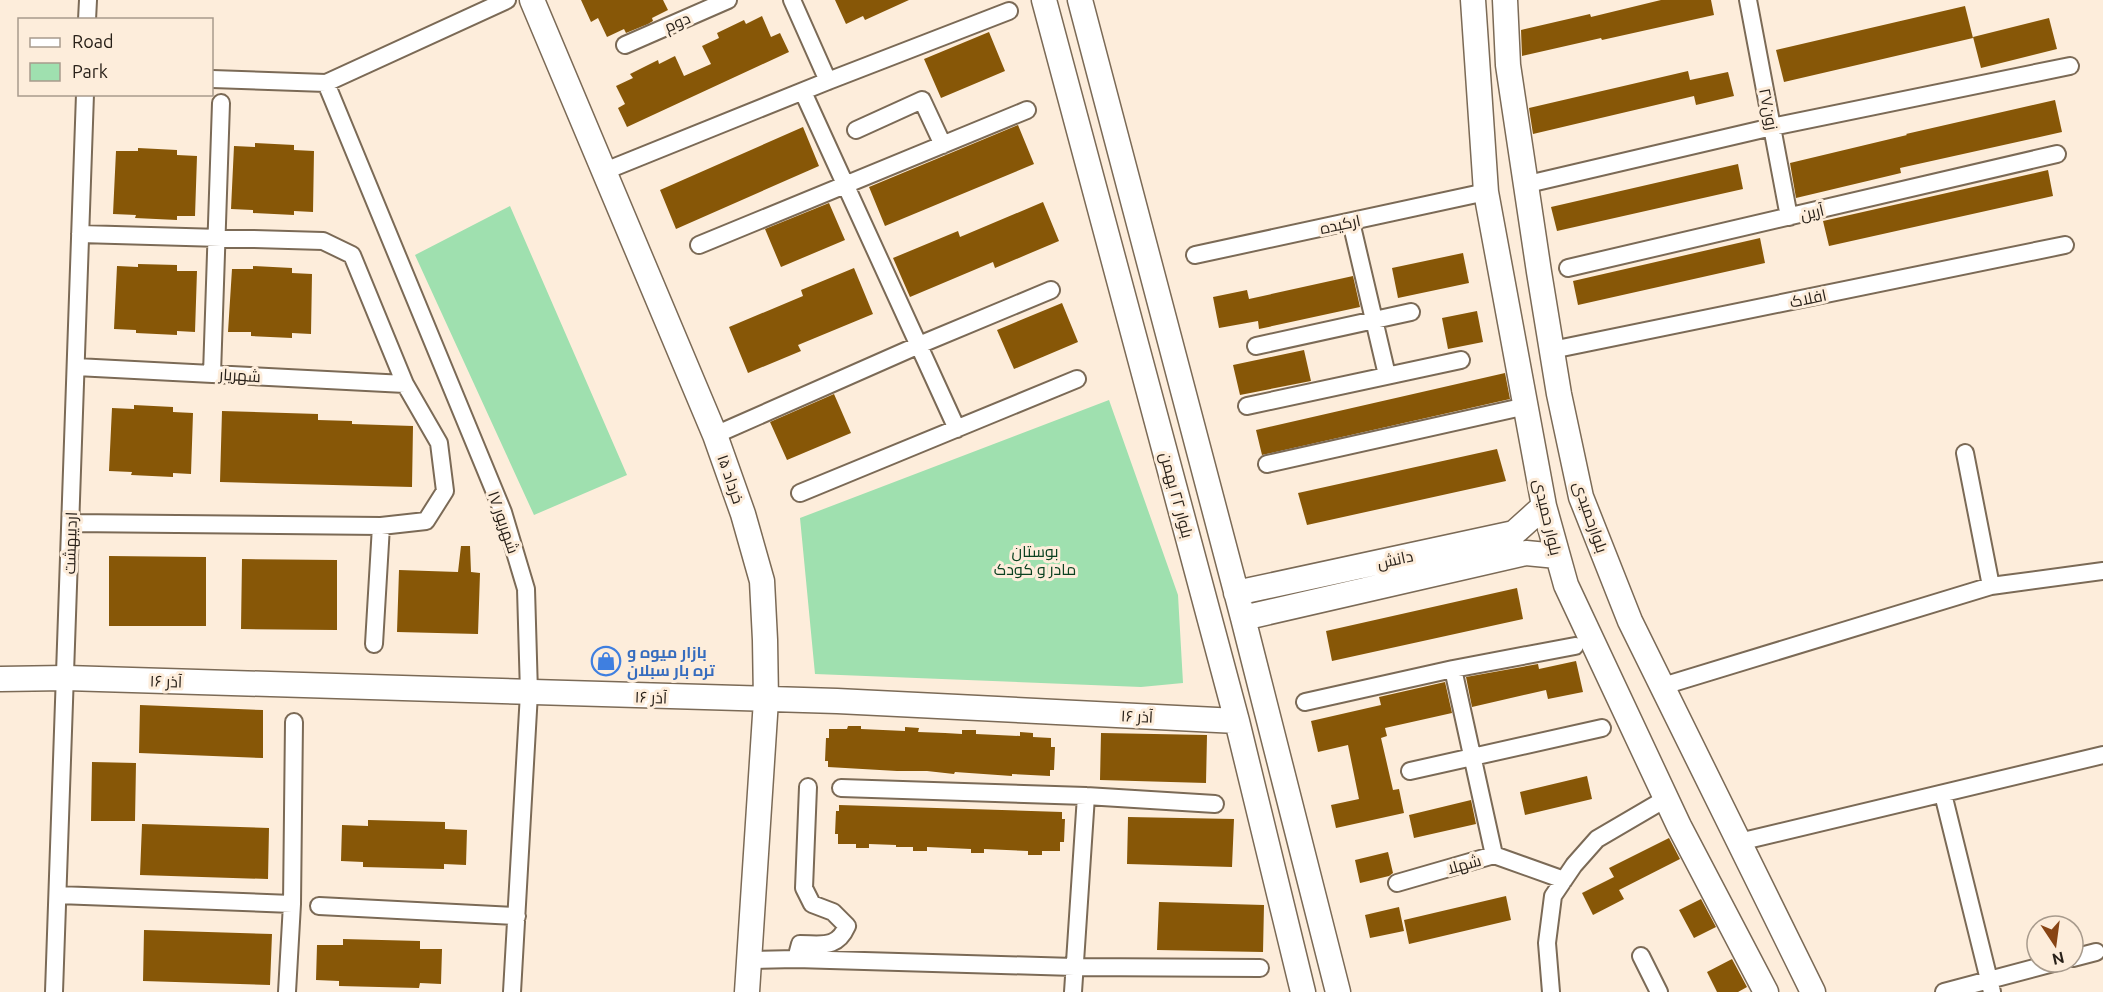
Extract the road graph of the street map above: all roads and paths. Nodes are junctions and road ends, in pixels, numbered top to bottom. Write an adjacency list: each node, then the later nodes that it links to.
1 (88, 0): 12 (street)
2 (507, 0): 17 (street)
3 (532, 0): 26 (street, ۱۵ خرداد)
4 (728, 0): 13 (street, دوم)
5 (792, 0): 16 (street)
6 (1044, 0): 31 (street, بلوار ۲۲ بهمن)
7 (1080, 0): 27 (street, بلوار ۲۲ بهمن)
8 (1473, 0): 30 (street, بلوار حمیدی)
9 (1505, 0): 28 (street, بلوارحمیدی)
10 (1749, 0): 22 (street, زون۲۷)
11 (1009, 11): 16 (street)
12 (87, 18)
13 (625, 45)
14 (2070, 66): 22 (street)
15 (213, 79): 17 (street)
16 (828, 81): 18 (street)
17 (326, 83): 73 (street, ۱۷ شهریور)
18 (803, 92): 26 (street); 29 (street)
19 (85, 96): 34 (street, اردیبهشت)
20 (221, 103): 35 (street)
21 (1027, 110): 24 (street)
22 (1772, 127): 28 (street); 32 (street, زون۲۷)
23 (856, 130): 24 (street)
24 (944, 145): 29 (street)
25 (2057, 154): 32 (street, آرین)
26 (605, 171): 55 (street, ۱۵ خرداد)
27 (1129, 184): 31 (street); 65 (street, بلوار ۲۲ بهمن)
28 (1527, 184): 45 (street, بلوارحمیدی)
29 (846, 185): 36 (street); 43 (street)
30 (1486, 192): 33 (street, ارکیده); 53 (street, بلوار حمیدی)
31 (1096, 193): 76 (street, بلوار ۲۲ بهمن)
32 (1789, 217): 39 (street, آرین)
33 (1351, 222): 38 (street, ارکیده); 42 (street)
34 (80, 234): 35 (street); 47 (street, اردیبهشت)
35 (216, 238): 48 (street); 51 (street)
36 (699, 245)
37 (2065, 245): 45 (street, افلاک)
38 (1195, 255)
39 (1568, 268)
40 (1051, 290): 43 (street)
41 (1412, 312): 42 (street)
42 (1375, 321): 44 (street); 49 (street)
43 (919, 345): 54 (street); 55 (street)
44 (1256, 346)
45 (1552, 350): 72 (street, بلوارحمیدی)
46 (1461, 360): 49 (street)
47 (76, 367): 48 (street, شهریار); 60 (street, اردیبهشت)
48 (212, 374): 51 (street, شهریار)
49 (1387, 375): 52 (street)
50 (1077, 379): 54 (street)
51 (405, 384): 61 (street)
52 (1247, 406)
53 (1526, 406): 57 (street); 59 (street, بلوار حمیدی)
54 (957, 429): 58 (street)
55 (715, 435): 74 (street, ۱۵ خرداد)
56 (1965, 453): 64 (street)
57 (1267, 464)
58 (800, 493)
59 (1544, 506): 62 (street, بلوار حمیدی); 65 (street, دانش)
60 (71, 523): 61 (street); 70 (street, اردیبهشت)
61 (381, 526): 67 (street)
62 (1557, 556): 66 (street, دانش); 86 (street, بلوار حمیدی)
63 (2103, 571): 64 (street)
64 (1991, 586): 72 (street)
65 (1236, 593): 66 (street, بلوار ۲۲ بهمن)
66 (1243, 618): 90 (street, بلوار ۲۲ بهمن)
67 (374, 644)
68 (1575, 646): 69 (street)
69 (1453, 669): 75 (street); 80 (street)
70 (66, 678): 71 (street, ۱۶ آذر); 73 (street, ۱۶ آذر); 94 (street, اردیبهشت)
71 (0, 679)
72 (1663, 686): 88 (street, بلوارحمیدی)
73 (529, 693): 74 (street, ۱۶ آذر); 97 (street, ۱۷ شهریور)
74 (766, 700): 76 (street, ۱۶ آذر); 102 (street, ۱۵ خرداد)
75 (1305, 702)
76 (1237, 721): 91 (street, بلوار ۲۲ بهمن)
77 (294, 722): 95 (street)
78 (1602, 728): 80 (street)
79 (2103, 755): 84 (street)
80 (1472, 757): 81 (street); 89 (street)
81 (1410, 771)
82 (808, 787): 101 (street)
83 (841, 788): 85 (street)
84 (1943, 794): 88 (street); 106 (street)
85 (1086, 796): 87 (street); 103 (street)
86 (1667, 798): 92 (street); 116 (street, بلوار حمیدی)
87 (1215, 804)
88 (1739, 842): 117 (street, بلوارحمیدی)
89 (1494, 855): 92 (street, شهلا); 93 (street, شهلا)
90 (1305, 866): 91 (street); 113 (street, بلوار ۲۲ بهمن)
91 (1274, 874): 112 (street, بلوار ۲۲ بهمن)
92 (1564, 880): 114 (street)
93 (1397, 883)
94 (58, 895): 95 (street); 107 (street, اردیبهشت)
95 (292, 904): 108 (street)
96 (319, 906): 97 (street)
97 (517, 916): 109 (street, ۱۷ شهریور)
98 (2096, 952): 99 (street)
99 (2085, 955)
100 (1641, 956): 115 (street)
101 (796, 959): 102 (street); 103 (street)
102 (748, 960): 110 (street, ۱۵ خرداد)
103 (1074, 968): 104 (street); 111 (street)
104 (1260, 968)
105 (2025, 974): 106 (street)
106 (1991, 986): 118 (street)
107 (54, 992)
108 (288, 992)
109 (512, 992)
110 (747, 992)
111 (1073, 992)
112 (1303, 992)
113 (1338, 992)
114 (1551, 992)
115 (1659, 992)
116 (1766, 992)
117 (1813, 992)
118 (1944, 992)

